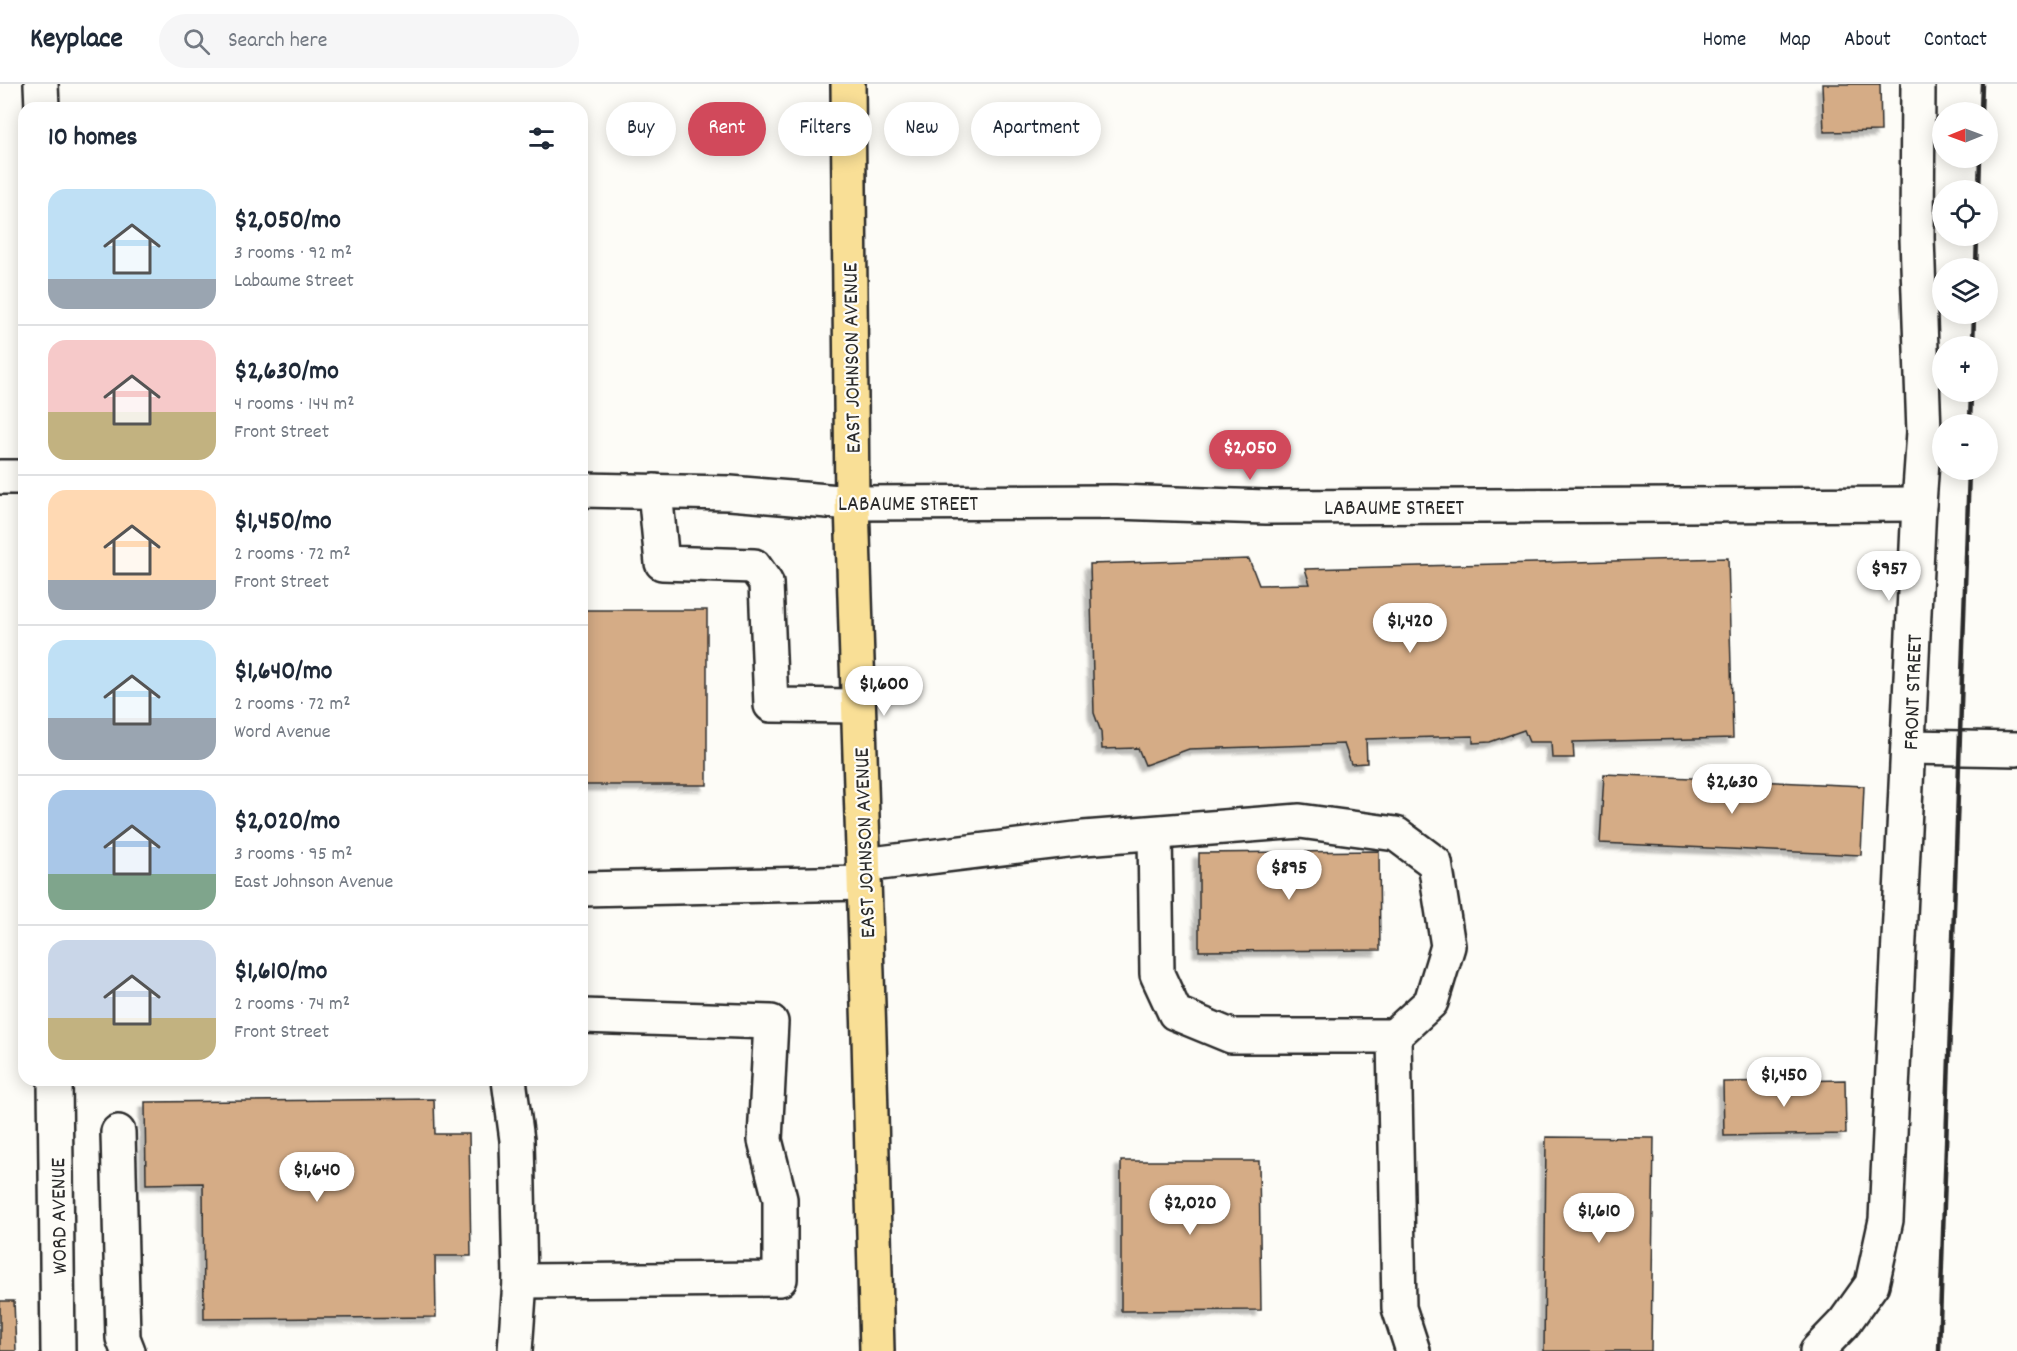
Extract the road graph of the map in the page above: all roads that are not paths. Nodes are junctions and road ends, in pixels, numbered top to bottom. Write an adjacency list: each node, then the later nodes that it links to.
1 (42, 84): 4 (street)
2 (848, 84): 9 (main road, EAST JOHNSON AVENUE)
3 (1918, 84): 10 (street, FRONT STREET)
4 (42, 102)
5 (0, 477): 6 (street)
6 (18, 477)
7 (588, 490): 8 (street, LABAUME STREET)
8 (655, 491): 9 (street, LABAUME STREET); 11 (street)
9 (852, 503): 10 (street, LABAUME STREET); 11 (main road, EAST JOHNSON AVENUE)
10 (1919, 504): 12 (street, FRONT STREET)
11 (858, 706): 15 (main road, EAST JOHNSON AVENUE)
12 (1909, 747): 13 (street); 28 (street, FRONT STREET)
13 (2017, 749)
14 (1155, 833): 15 (street); 18 (street); 18 (street)
15 (864, 874): 16 (street); 26 (main road, EAST JOHNSON AVENUE)
16 (588, 889)
17 (588, 1016): 22 (street)
18 (1394, 1036): 27 (street)
19 (55, 1086): 23 (street, WORD AVENUE)
20 (510, 1086): 22 (street)
21 (118, 1132): 24 (street)
22 (520, 1281): 25 (street)
23 (58, 1351)
24 (128, 1351)
25 (515, 1351)
26 (877, 1351)
27 (1413, 1351)
28 (1817, 1351)

